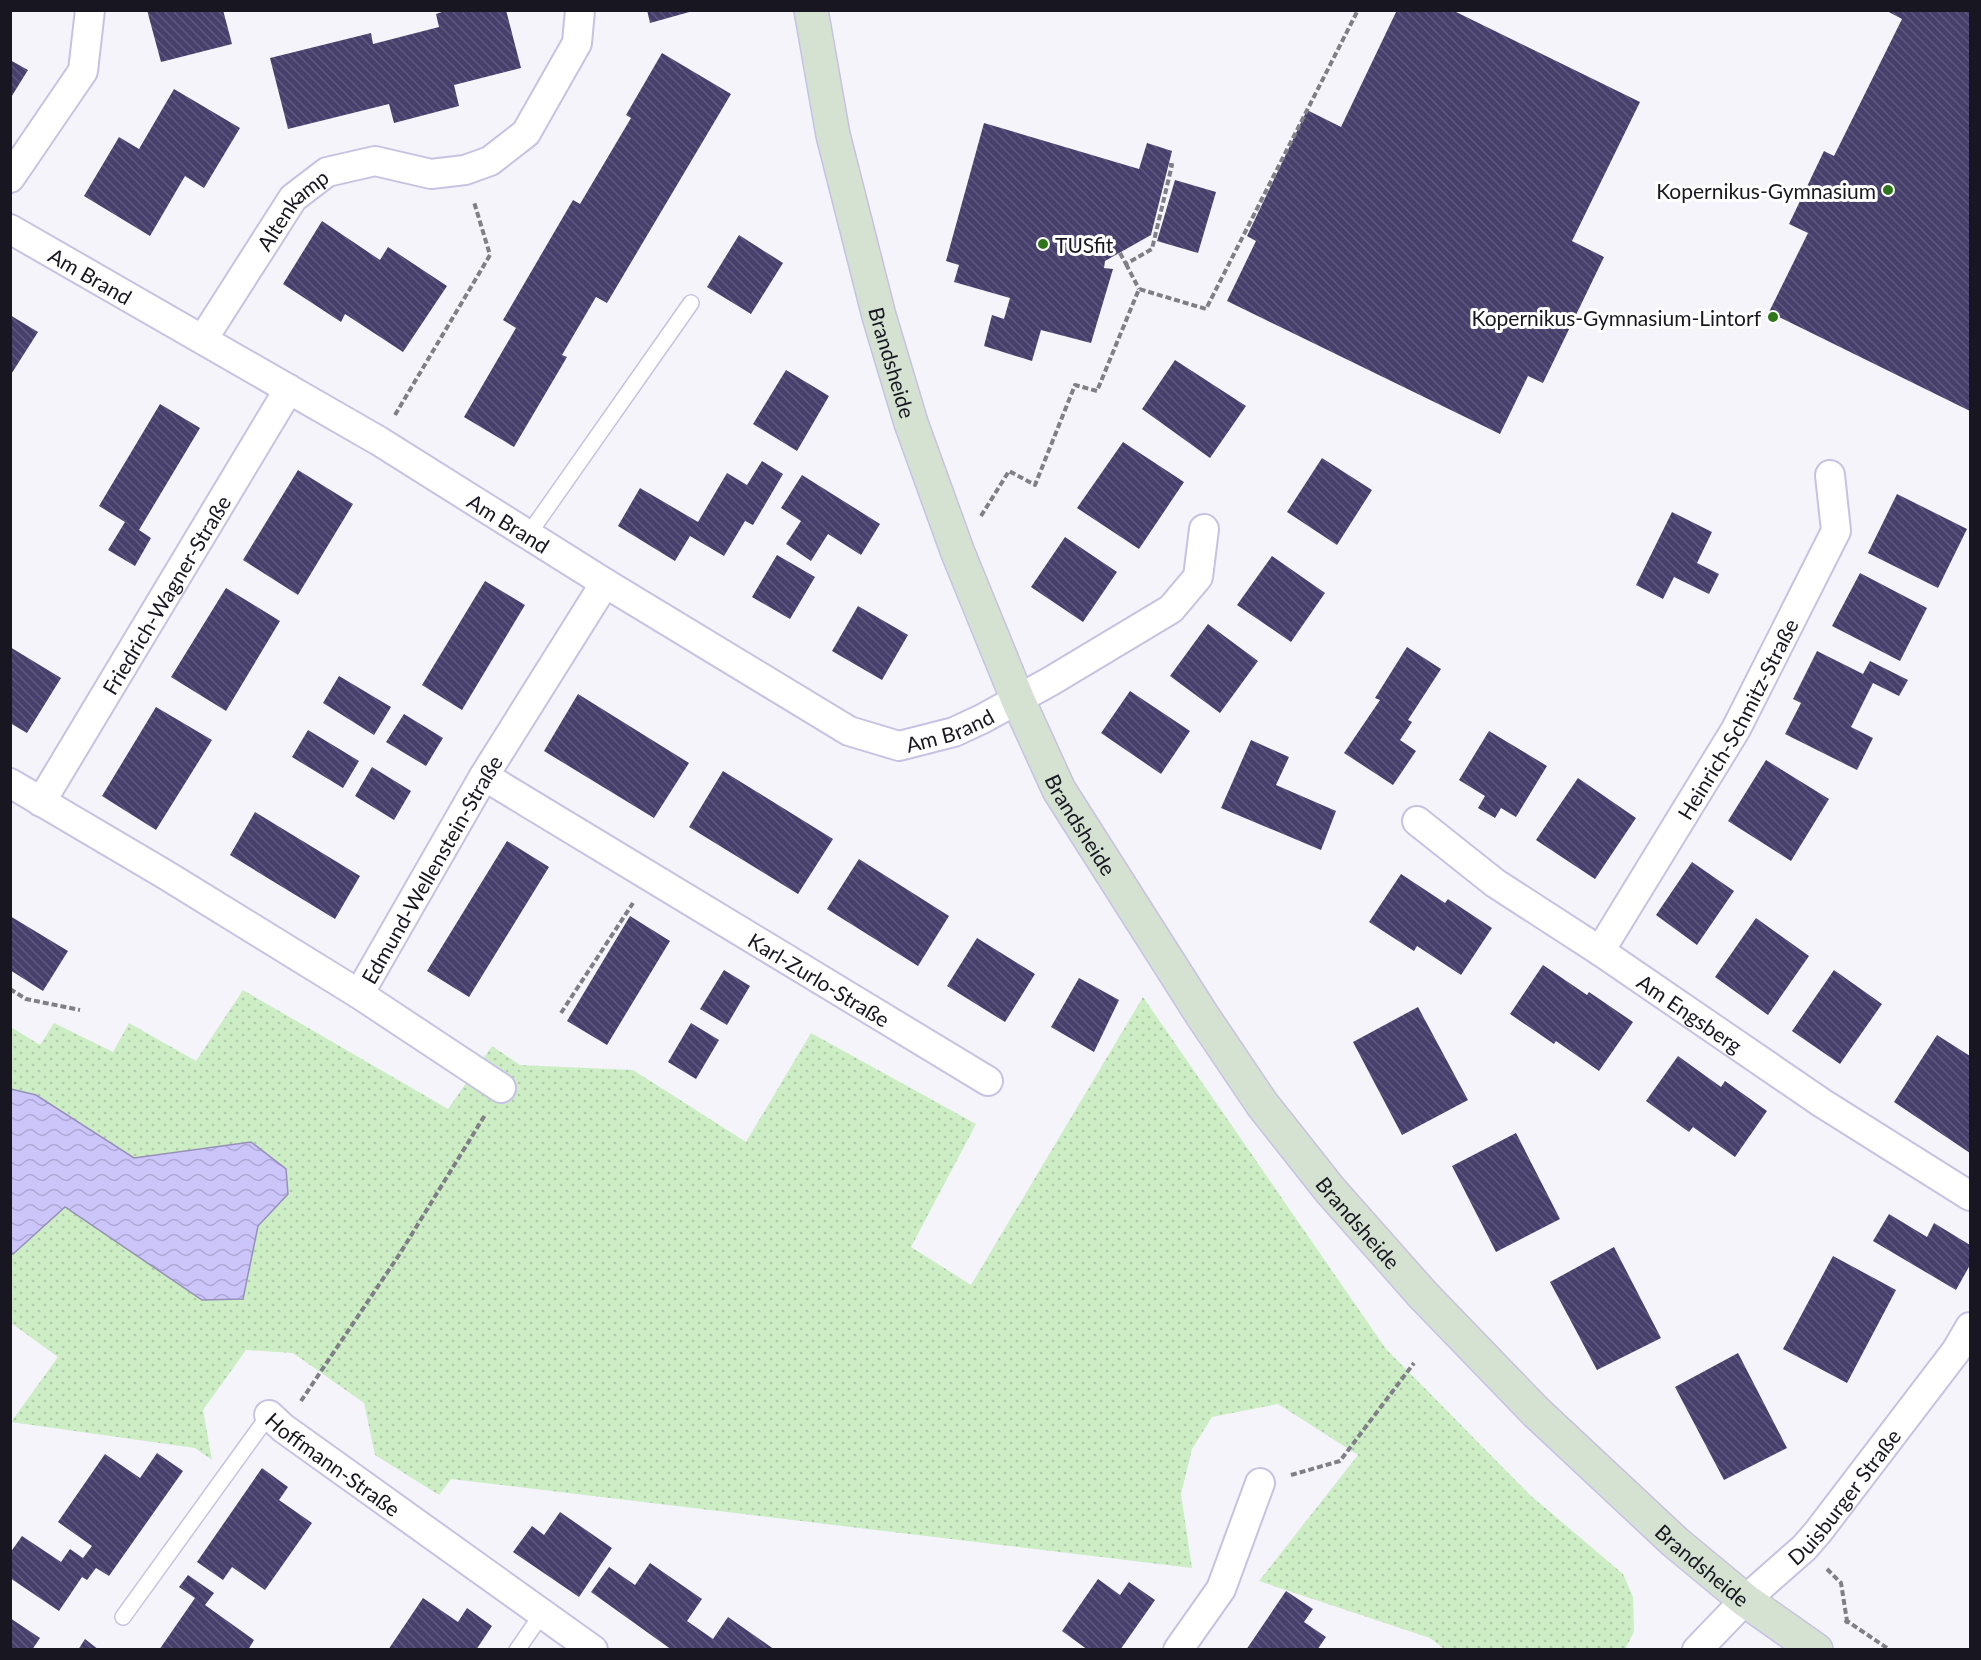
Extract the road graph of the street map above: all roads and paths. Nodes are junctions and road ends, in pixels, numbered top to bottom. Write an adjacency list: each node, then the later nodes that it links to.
1 (90, 10): 7 (street)
2 (580, 10): 6 (street, Altenkamp)
3 (811, 10): 19 (main road, Brandsheide)
4 (1358, 10): 11 (path)
5 (1168, 165): 10 (path)
6 (465, 170): 13 (street, Altenkamp); 15 (path)
7 (10, 178)
8 (10, 229): 13 (street, Am Brand)
9 (1120, 253): 10 (path)
10 (1126, 264): 11 (path)
11 (1139, 288): 19 (path)
12 (692, 303): 18 (lane)
13 (203, 339): 14 (street, Am Brand)
14 (289, 389): 15 (street, Am Brand); 24 (street, Friedrich-Wagner-Straße)
15 (379, 441): 18 (street, Am Brand)
16 (1830, 475): 27 (street, Heinrich-Schmitz-Straße)
17 (1204, 529): 21 (street)
18 (528, 535): 20 (street, Am Brand)
19 (958, 553): 21 (main road, Brandsheide)
20 (604, 583): 21 (street, Am Brand); 22 (street, Edmund-Wellenstein-Straße)
21 (1018, 700): 40 (main road, Brandsheide)
22 (484, 776): 26 (street, Karl-Zurlo-Straße); 29 (street, Edmund-Wellenstein-Straße)
23 (10, 783): 24 (street, Edmund-Wellenstein-Straße)
24 (41, 802): 29 (street, Edmund-Wellenstein-Straße)
25 (1417, 821): 27 (street, Am Engsberg)
26 (649, 877): 31 (path); 32 (street, Karl-Zurlo-Straße)
27 (1600, 951): 34 (street, Am Engsberg)
28 (10, 989): 30 (path)
29 (359, 994): 33 (street)
30 (80, 1010)
31 (561, 1013)
32 (988, 1081)
33 (501, 1088): 37 (path)
34 (1971, 1196)
35 (1971, 1328): 39 (street, Duisburger Straße)
36 (1414, 1363): 38 (path)
37 (276, 1422): 41 (street, Hoffmann-Straße); 42 (lane, Hoffmann-Straße)
38 (1260, 1483): 47 (street)
39 (1804, 1548): 40 (street, Duisburger Straße); 43 (path)
40 (1745, 1600): 48 (street, Duisburger Straße); 49 (main road, Brandsheide)
41 (543, 1614): 45 (lane); 46 (street, Hoffmann-Straße)
42 (123, 1617)
43 (1846, 1621): 44 (path); 50 (path)
44 (1840, 1628)
45 (517, 1650)
46 (593, 1650)
47 (1178, 1650)
48 (1697, 1650)
49 (1816, 1650)
50 (1890, 1650)

